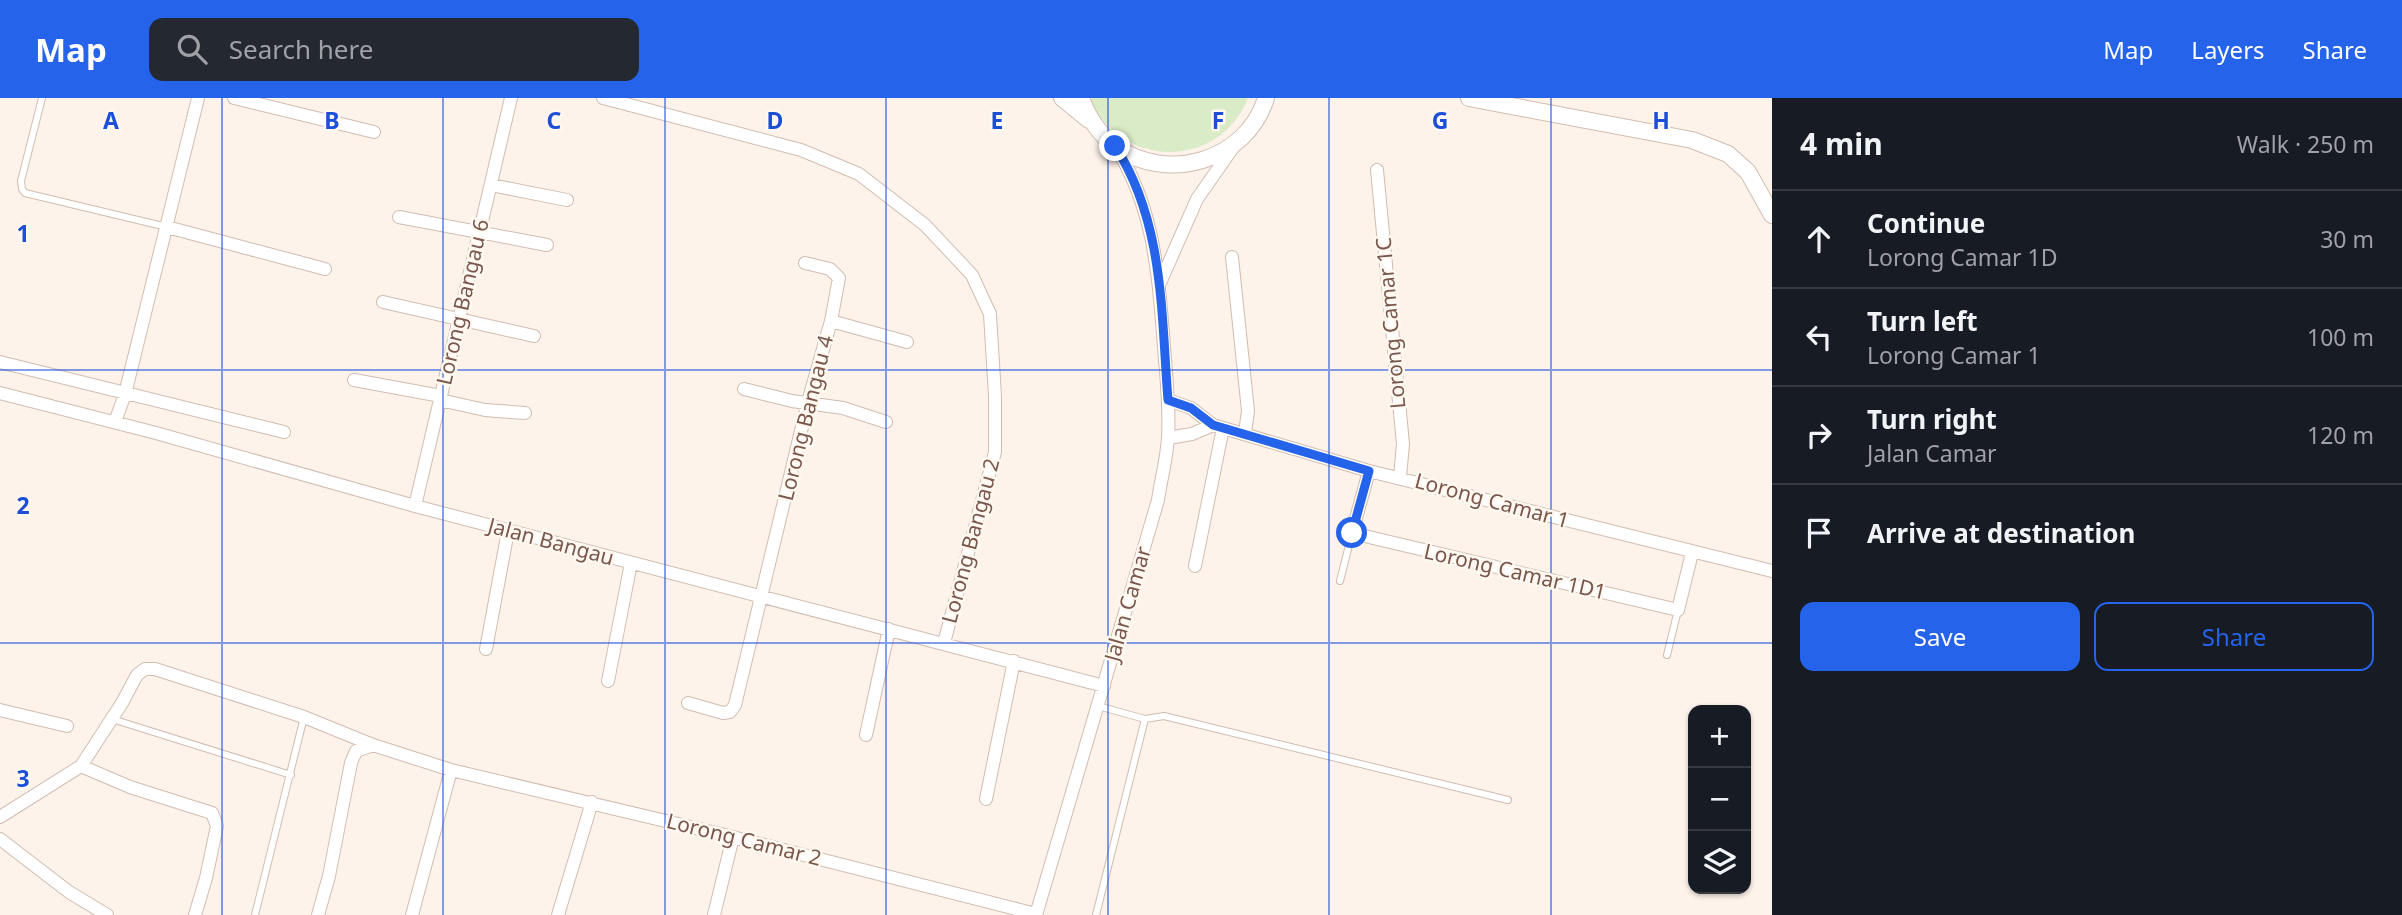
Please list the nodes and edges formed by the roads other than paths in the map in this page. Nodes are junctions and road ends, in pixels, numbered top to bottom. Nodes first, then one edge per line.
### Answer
1 (42, 98) edge
2 (198, 98) edge
3 (234, 98) edge
4 (511, 98) edge
5 (603, 98) edge
6 (1062, 98) edge
7 (1081, 98) edge
8 (1266, 98) edge
9 (1469, 98) edge
10 (1094, 124) junction
11 (374, 132) dead end
12 (1239, 141) junction
13 (1115, 146) junction
14 (1377, 170) dead end
15 (491, 185) junction
16 (567, 200) dead end
17 (1772, 215) edge
18 (399, 217) dead end
19 (166, 227) junction
20 (480, 233) junction
21 (547, 245) dead end
22 (1232, 257) dead end
23 (805, 263) dead end
24 (325, 269) dead end
25 (1159, 285) junction
26 (383, 302) dead end
27 (460, 319) junction
28 (831, 321) junction
29 (534, 337) dead end
30 (906, 342) dead end
31 (0, 362) edge
32 (354, 380) dead end
33 (744, 390) dead end
34 (0, 393) edge
35 (125, 394) junction
36 (441, 398) junction
37 (1168, 400) junction
38 (808, 402) junction
39 (525, 414) dead end
40 (115, 422) junction
41 (886, 422) dead end
42 (1218, 427) junction
43 (284, 432) dead end
44 (1245, 433) junction
45 (1168, 438) junction
46 (1369, 471) junction
47 (1399, 477) junction
48 (415, 506) junction
49 (508, 531) junction
50 (1352, 533) junction
51 (1692, 553) junction
52 (631, 563) junction
53 (1195, 566) dead end
54 (1772, 571) edge
55 (1340, 580) dead end
56 (761, 596) junction
57 (1678, 610) junction
58 (888, 629) junction
59 (944, 643) junction
60 (486, 649) dead end
61 (1667, 655) dead end
62 (1014, 661) junction
63 (608, 681) dead end
64 (1104, 686) junction
65 (688, 703) dead end
66 (1098, 706) junction
67 (0, 710) edge
68 (304, 717) junction
69 (112, 719) junction
70 (1145, 719) junction
71 (67, 726) dead end
72 (866, 735) dead end
73 (373, 745) junction
74 (81, 766) junction
75 (451, 770) junction
76 (291, 775) junction
77 (986, 799) dead end
78 (1508, 800) dead end
79 (592, 803) junction
80 (0, 817) edge
81 (733, 837) junction
82 (0, 839) edge
83 (107, 915) edge
84 (195, 915) edge
85 (255, 915) edge
86 (318, 915) edge
87 (412, 915) edge
88 (558, 915) edge
89 (715, 915) edge
90 (1036, 915) edge
91 (1096, 915) edge

1 - 19 lane
2 - 19 street
3 - 11 street
4 - 15 street, Lorong Bangau 6
5 - 59 street, Lorong Bangau 2
6 - 10 street
7 - 10 street
8 - 12 street
9 - 17 street
10 - 13 street
12 - 13 street
12 - 25 street, Jalan Camar
13 - 25 street, Jalan Camar
14 - 47 street, Lorong Camar 1C
15 - 16 street
15 - 20 street, Lorong Bangau 6
18 - 20 street
19 - 24 street
19 - 35 street
20 - 21 street
20 - 27 street, Lorong Bangau 6
22 - 44 street
23 - 28 street, Lorong Bangau 4
25 - 37 street, Jalan Camar
26 - 27 street
27 - 29 street
27 - 36 street, Lorong Bangau 6
28 - 30 street
28 - 38 street, Lorong Bangau 4
31 - 35 street
32 - 36 street
33 - 38 street
34 - 40 street, Jalan Bangau
35 - 40 street
35 - 43 street
36 - 39 street
36 - 48 street, Lorong Bangau 6
37 - 42 street, Lorong Camar 1
37 - 45 street, Jalan Camar
38 - 41 street
38 - 56 street, Lorong Bangau 4
40 - 48 street, Jalan Bangau
42 - 44 street, Lorong Camar 1
42 - 45 street
42 - 53 street
44 - 46 street, Lorong Camar 1
45 - 64 street, Jalan Camar
46 - 47 street, Lorong Camar 1
46 - 50 street
47 - 51 street, Lorong Camar 1
48 - 49 street, Jalan Bangau
49 - 52 street, Jalan Bangau
49 - 60 street
50 - 55 lane
50 - 57 street, Lorong Camar 1D1
51 - 54 street, Lorong Camar 1
51 - 57 street
52 - 56 street, Jalan Bangau
52 - 63 street
56 - 58 street, Jalan Bangau
56 - 65 street, Lorong Bangau 4
57 - 61 lane
58 - 59 street, Jalan Bangau
58 - 72 street
59 - 62 street, Jalan Bangau
62 - 64 street, Jalan Bangau
62 - 77 street
64 - 66 street, Jalan Camar
66 - 70 lane
66 - 90 street, Jalan Camar
67 - 71 street
68 - 69 street, Lorong Camar 2
68 - 73 street, Lorong Camar 2
68 - 76 lane
69 - 74 street
69 - 76 lane
70 - 78 lane
70 - 91 lane
73 - 75 street, Lorong Camar 2
73 - 86 street
74 - 80 street
74 - 84 street
75 - 79 street, Lorong Camar 2
75 - 87 street
76 - 85 lane
79 - 81 street, Lorong Camar 2
79 - 88 street
81 - 89 street
81 - 90 street, Lorong Camar 2
82 - 83 street

